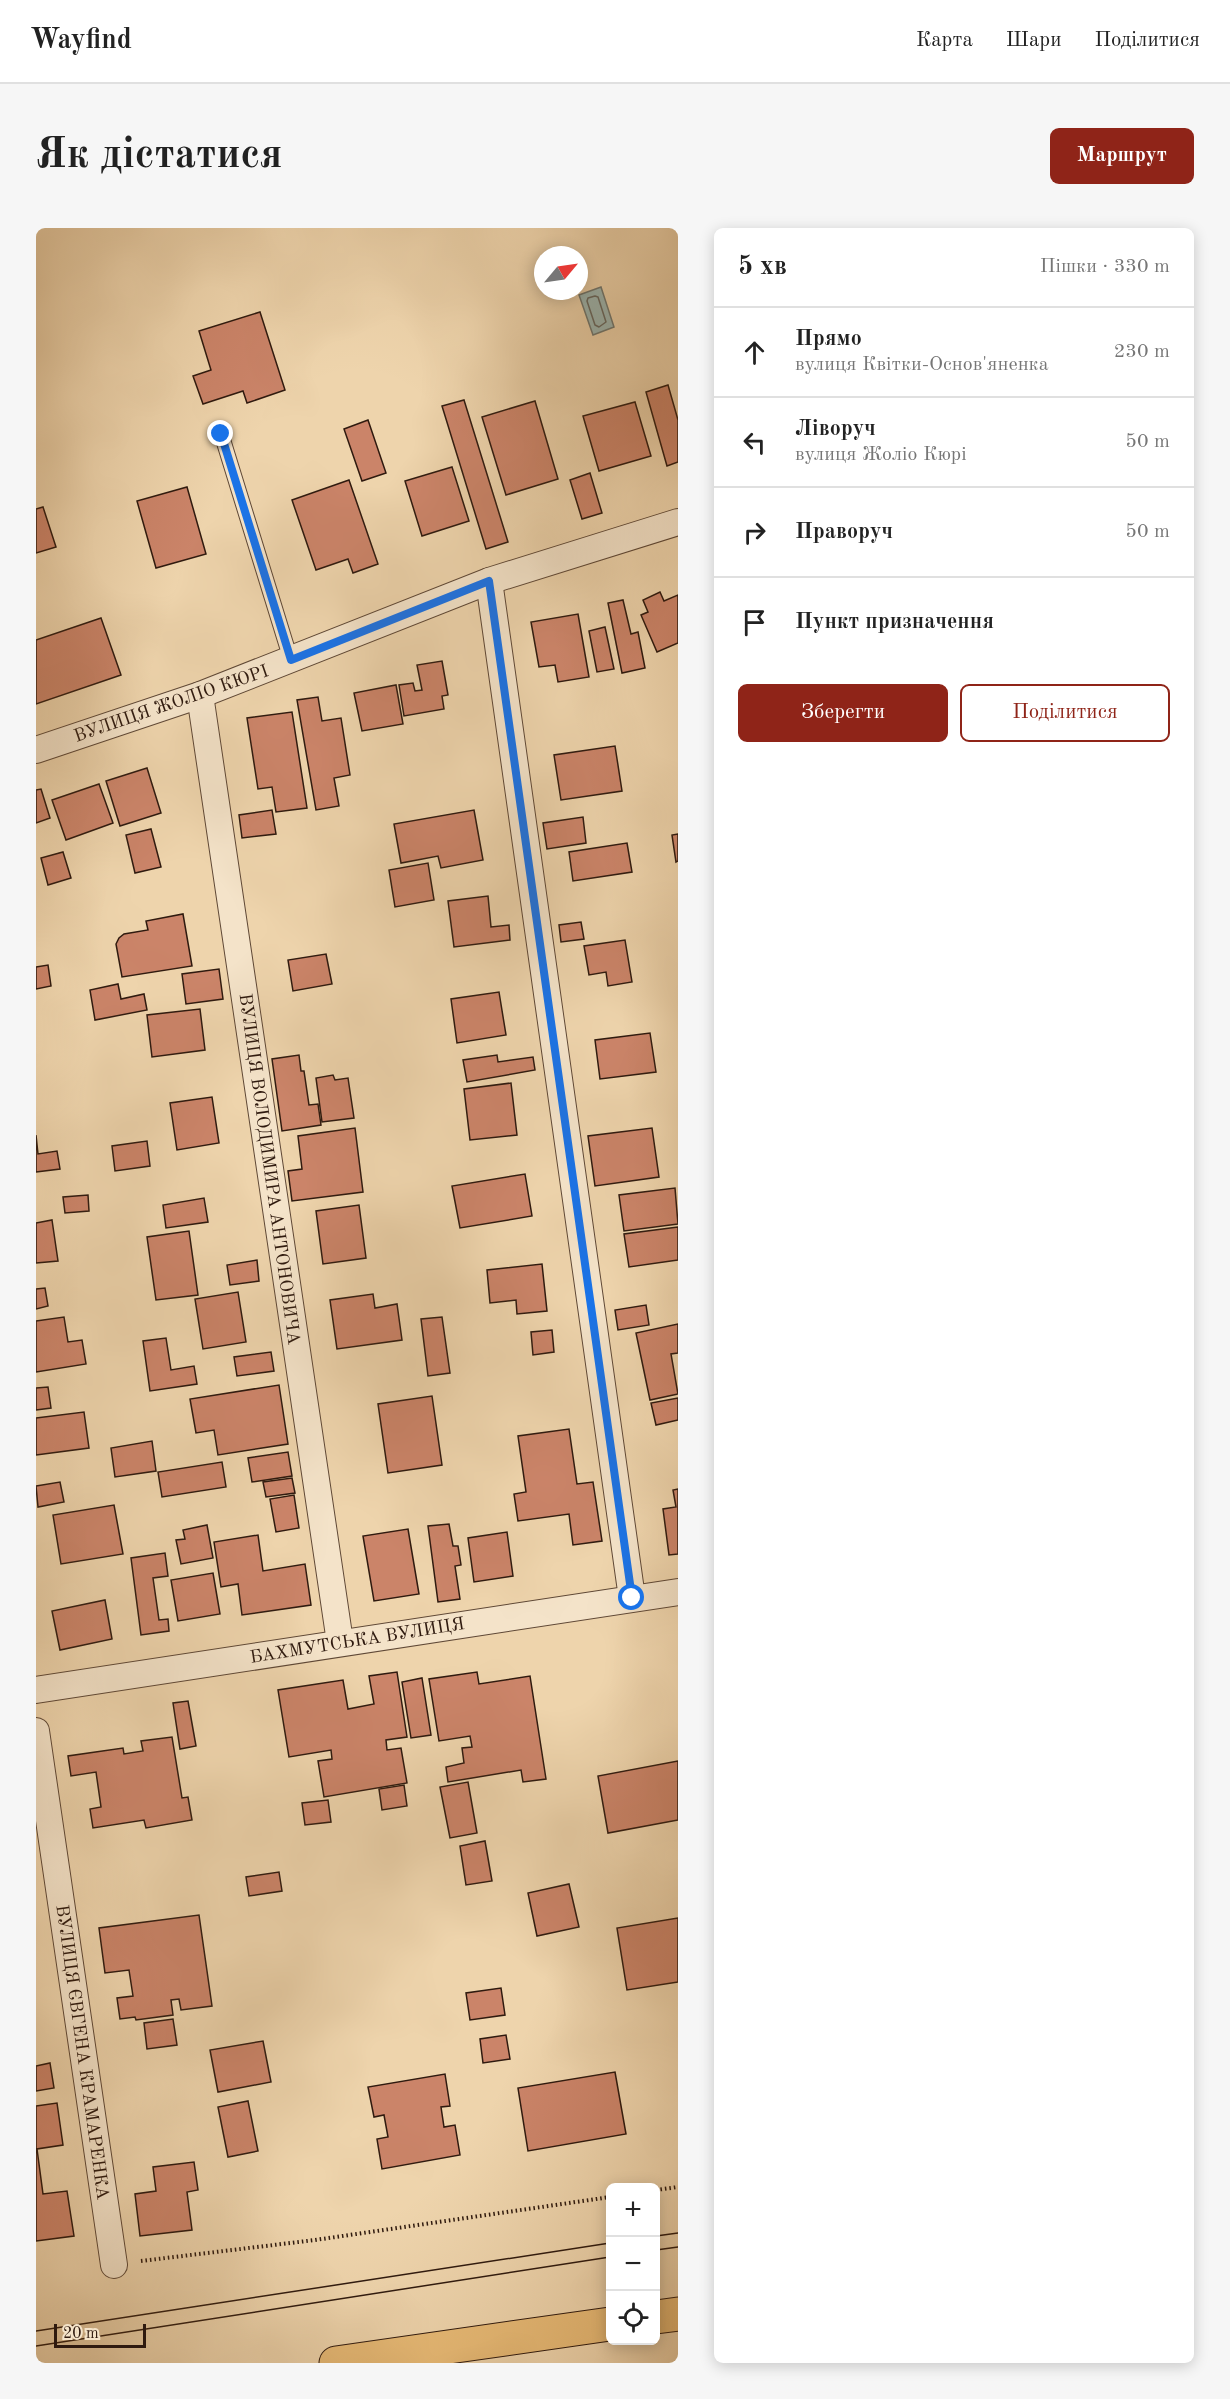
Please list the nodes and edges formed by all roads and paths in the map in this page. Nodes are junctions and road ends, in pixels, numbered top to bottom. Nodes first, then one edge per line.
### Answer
1 (221, 434) dead end
2 (678, 522) edge
3 (489, 581) junction
4 (291, 660) junction
5 (200, 695) junction
6 (36, 750) edge
7 (678, 1592) edge
8 (632, 1598) junction
9 (340, 1642) junction
10 (36, 1690) edge
11 (36, 1731) edge
12 (678, 2187) edge
13 (660, 2189) edge
14 (606, 2198) edge
15 (114, 2265) joint
16 (678, 2314) edge
17 (660, 2316) edge
18 (606, 2325) edge
19 (336, 2363) edge

1 - 4 lane
2 - 3 street, ВУЛИЦЯ ЖОЛІО КЮРІ
3 - 4 street, ВУЛИЦЯ ЖОЛІО КЮРІ
3 - 8 street
4 - 5 street, ВУЛИЦЯ ЖОЛІО КЮРІ
5 - 6 street, ВУЛИЦЯ ЖОЛІО КЮРІ
5 - 9 street, ВУЛИЦЯ ВОЛОДИМИРА АНТОНОВИЧА
7 - 8 street, БАХМУТСЬКА ВУЛИЦЯ
8 - 9 street, БАХМУТСЬКА ВУЛИЦЯ
9 - 10 street, БАХМУТСЬКА ВУЛИЦЯ
11 - 15 street, ВУЛИЦЯ ЄВГЕНА КРАМАРЕНКА
12 - 13 path
14 - 15 path
16 - 17 main road
18 - 19 main road

